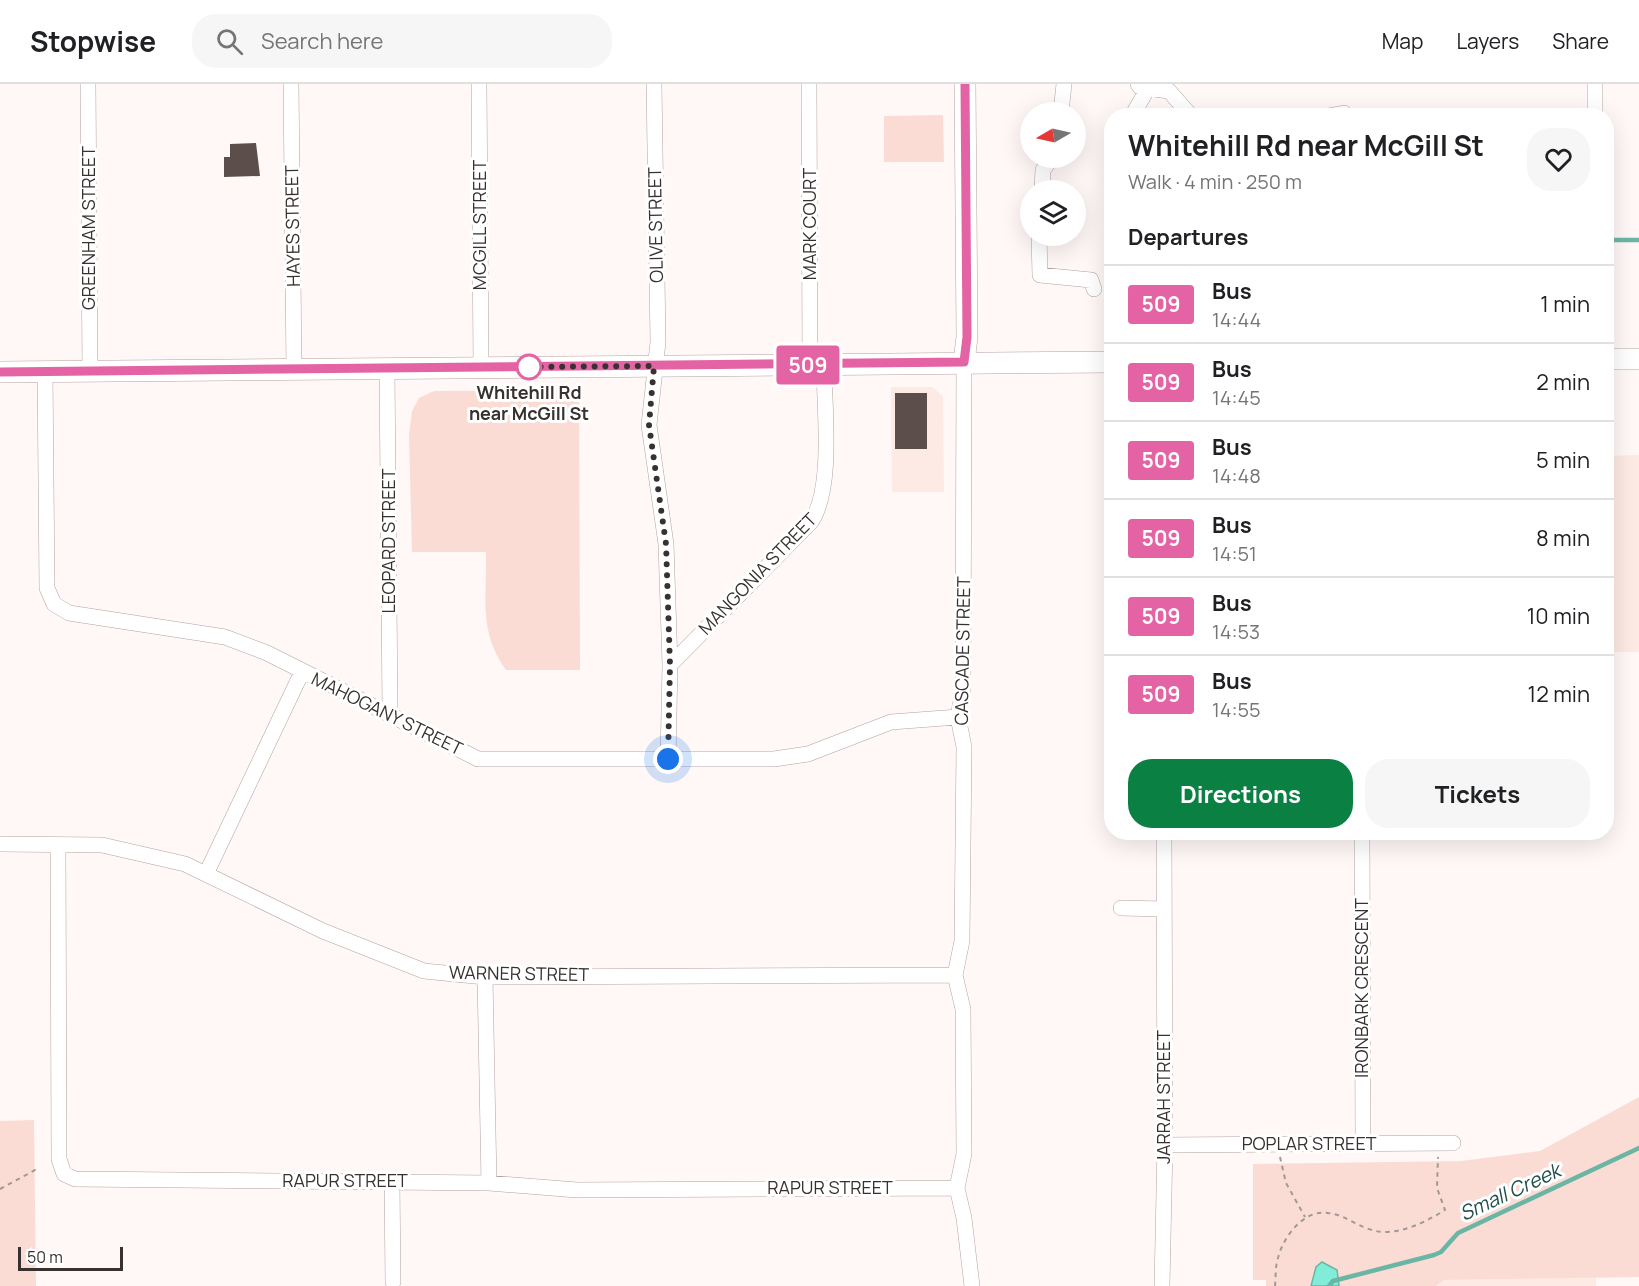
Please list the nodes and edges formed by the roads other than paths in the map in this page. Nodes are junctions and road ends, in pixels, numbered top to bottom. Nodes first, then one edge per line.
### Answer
1 (88, 84) edge
2 (291, 84) edge
3 (479, 84) edge
4 (654, 84) edge
5 (809, 84) edge
6 (965, 84) edge
7 (1064, 84) edge
8 (1594, 84) edge
9 (1143, 86) edge
10 (1062, 102) edge
11 (1135, 108) edge
12 (1184, 108) edge
13 (1595, 108) edge
14 (1039, 246) edge
15 (1094, 290) dead end
16 (1614, 359) edge
17 (1639, 359) edge
18 (964, 362) junction
19 (1104, 362) edge
20 (817, 364) junction
21 (654, 366) junction
22 (481, 367) junction
23 (294, 369) junction
24 (387, 369) junction
25 (0, 372) edge
26 (45, 372) junction
27 (90, 372) junction
28 (670, 665) junction
29 (302, 672) junction
30 (390, 712) junction
31 (958, 717) junction
32 (668, 759) junction
33 (1164, 840) edge
34 (1362, 840) edge
35 (0, 844) edge
36 (58, 844) junction
37 (206, 874) junction
38 (1121, 908) dead end
39 (1164, 909) junction
40 (955, 975) junction
41 (485, 977) junction
42 (1446, 1143) road end
43 (1363, 1144) junction
44 (1165, 1145) junction
45 (392, 1181) junction
46 (489, 1183) junction
47 (957, 1188) junction
48 (393, 1282) dead end
49 (972, 1286) edge
50 (1162, 1286) edge

1 - 27 street, GREENHAM STREET
2 - 23 street, HAYES STREET
3 - 22 street, MCGILL STREET
4 - 21 street, OLIVE STREET
5 - 20 street, MARK COURT
6 - 18 street, CASCADE STREET
7 - 10 street
8 - 13 street
9 - 11 street
9 - 12 street
14 - 15 street
16 - 17 street
18 - 19 street
18 - 20 street
18 - 31 street, CASCADE STREET
20 - 21 street
20 - 28 street, MANGONIA STREET
21 - 22 street
21 - 28 street, OLIVE STREET
22 - 24 street
23 - 24 street
23 - 27 street
24 - 30 street, LEOPARD STREET
25 - 26 street
26 - 27 street
26 - 29 street, MAHOGANY STREET
28 - 32 street, OLIVE STREET
29 - 30 street, MAHOGANY STREET
29 - 37 street
30 - 32 street, MAHOGANY STREET
31 - 32 street, MAHOGANY STREET
31 - 40 street, CASCADE STREET
33 - 39 street, JARRAH STREET
34 - 43 street, IRONBARK CRESCENT
35 - 36 street, WARNER STREET
36 - 37 street, WARNER STREET
36 - 45 street, RAPUR STREET
37 - 41 street, WARNER STREET
38 - 39 street
39 - 44 street, JARRAH STREET
40 - 41 street, WARNER STREET
40 - 47 street, CASCADE STREET
41 - 46 street
42 - 43 street, POPLAR STREET
43 - 44 street, POPLAR STREET
44 - 50 street, JARRAH STREET
45 - 46 street, RAPUR STREET
45 - 48 street
46 - 47 street, RAPUR STREET
47 - 49 street, CASCADE STREET

